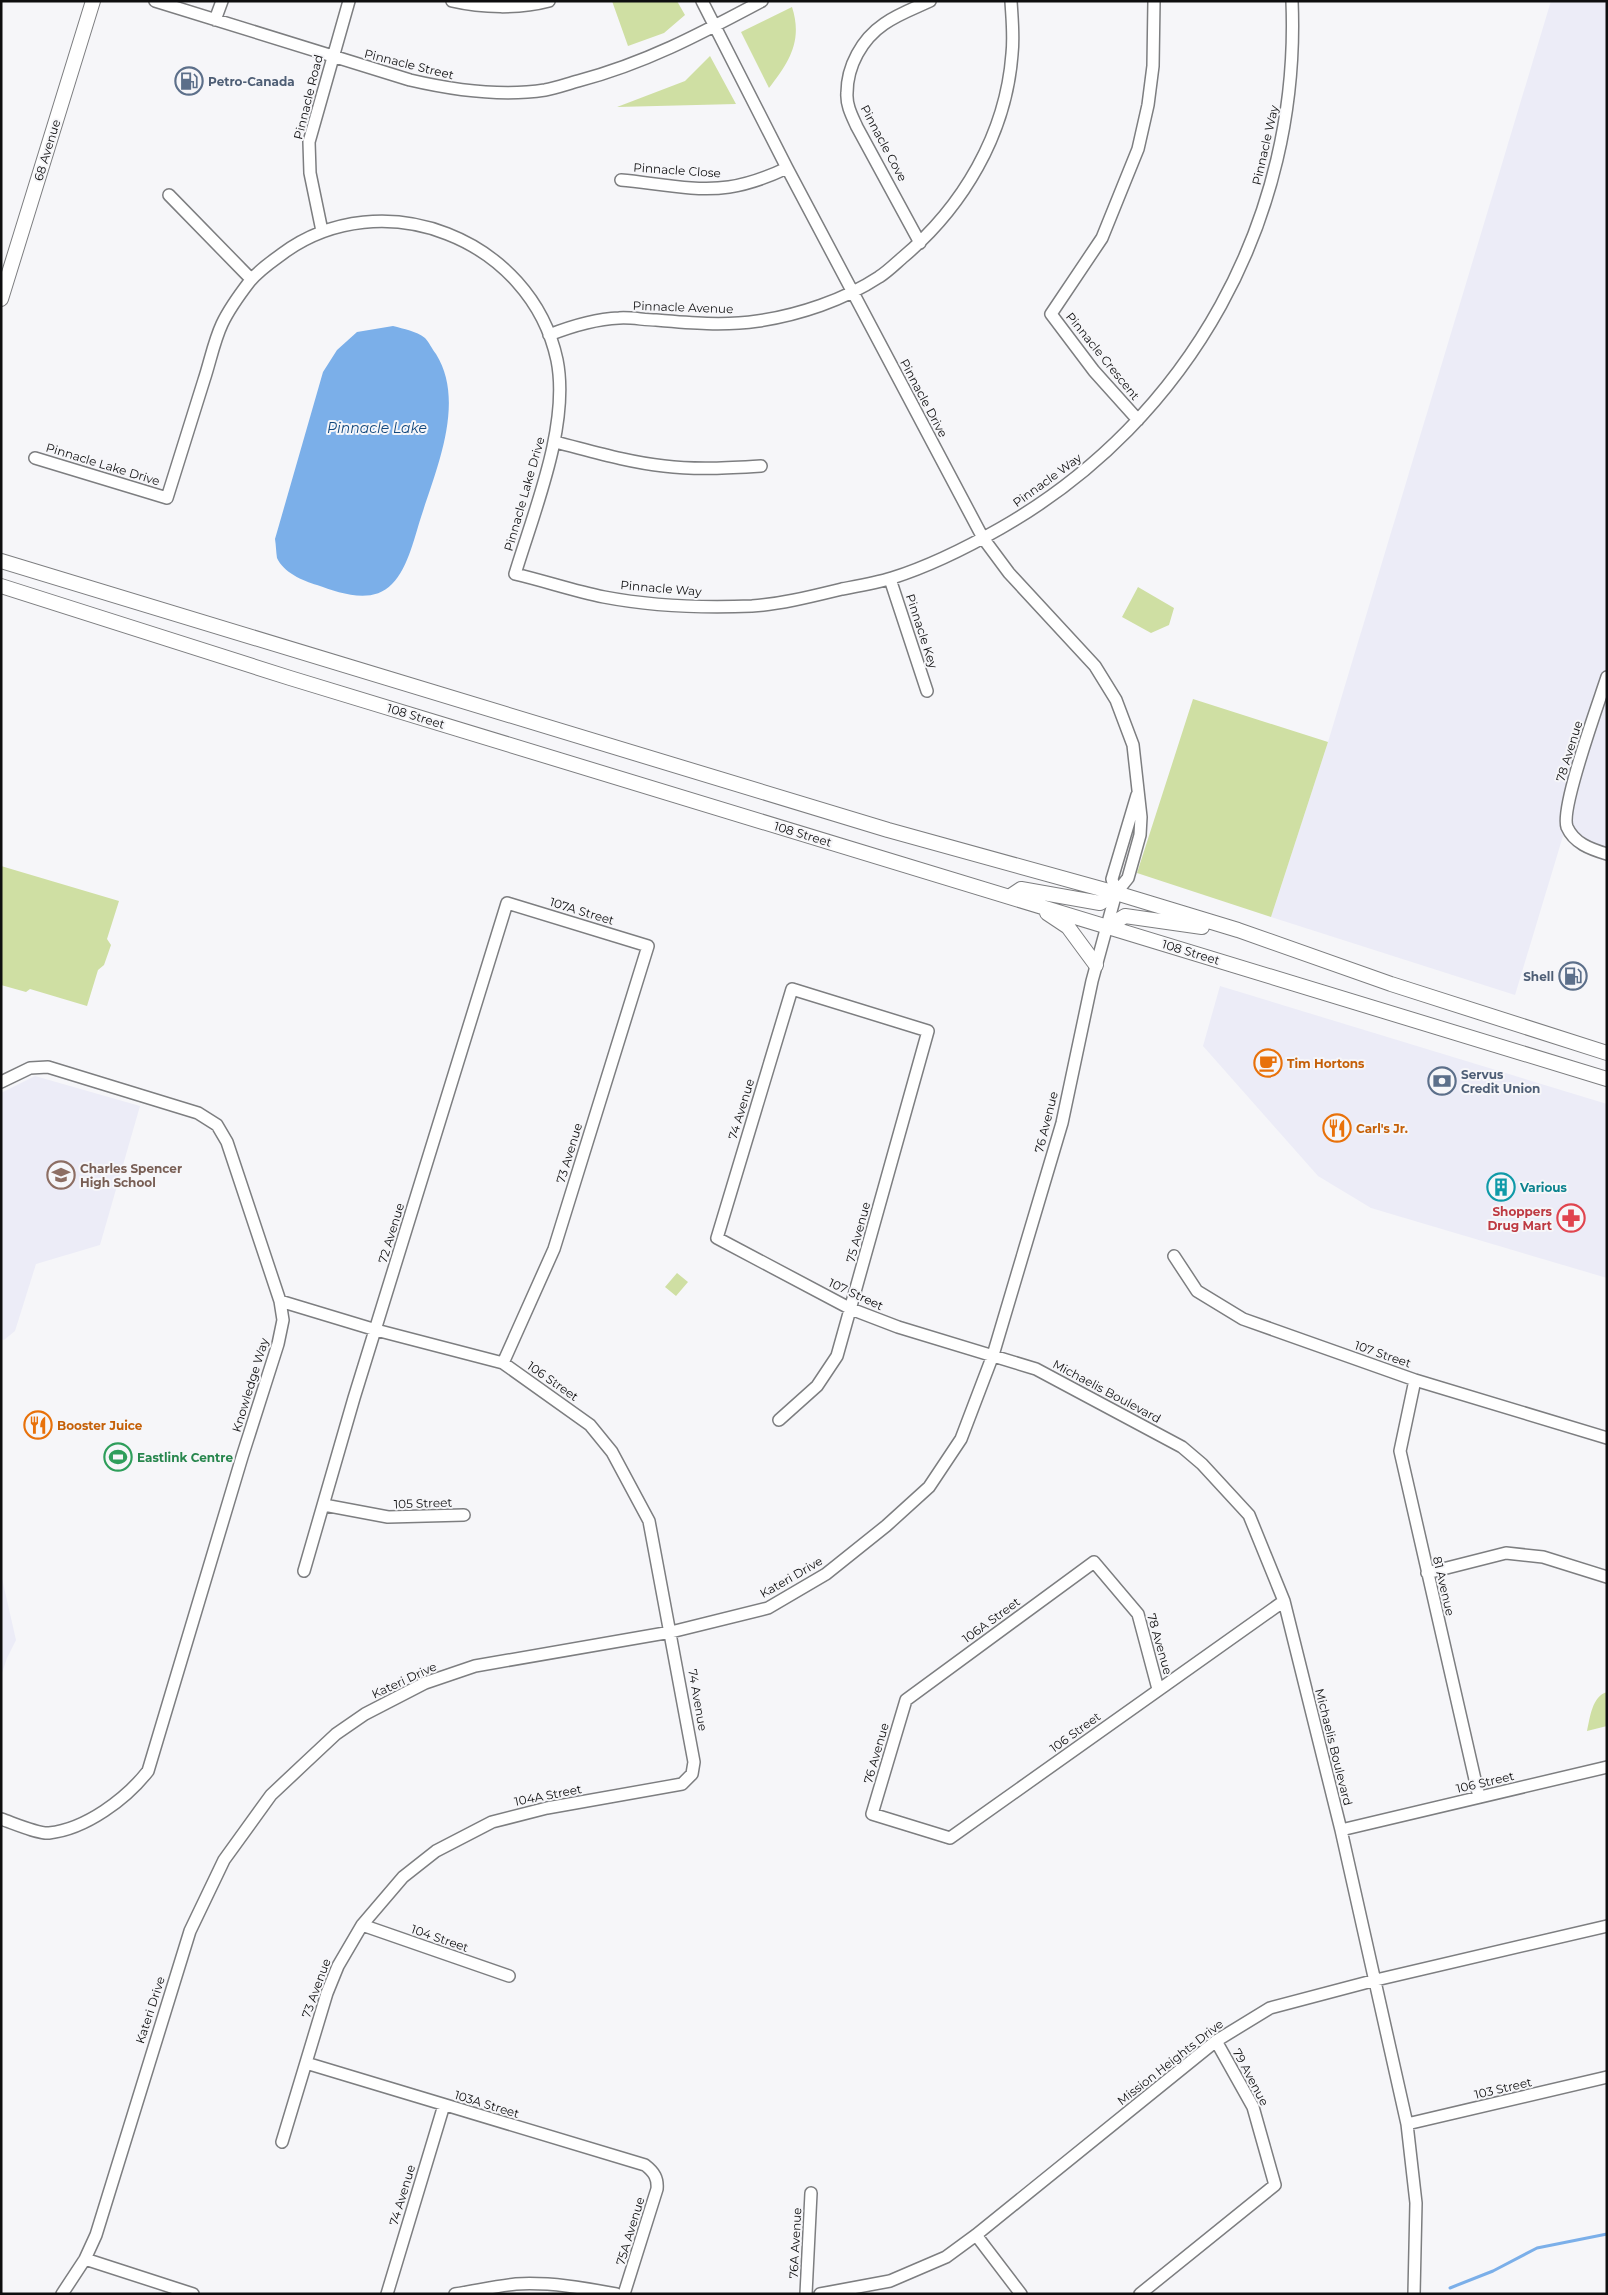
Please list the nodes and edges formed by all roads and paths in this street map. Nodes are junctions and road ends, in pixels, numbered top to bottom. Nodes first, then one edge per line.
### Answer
1 (94, 1) edge
2 (155, 1) edge
3 (222, 1) edge
4 (349, 1) edge
5 (452, 1) edge
6 (549, 1) edge
7 (702, 1) edge
8 (762, 1) edge
9 (930, 1) edge
10 (1011, 1) edge
11 (1154, 1) edge
12 (1292, 1) edge
13 (216, 20) junction
14 (714, 26) junction
15 (332, 57) junction
16 (787, 168) junction
17 (621, 180) dead end
18 (169, 195) dead end
19 (322, 231) junction
20 (920, 243) junction
21 (252, 279) junction
22 (853, 292) junction
23 (1, 299) edge
24 (549, 335) junction
25 (1138, 420) junction
26 (555, 442) junction
27 (35, 458) dead end
28 (761, 466) dead end
29 (983, 538) junction
30 (2, 561) edge
31 (515, 574) joint
32 (890, 579) junction
33 (1, 586) edge
34 (1607, 678) edge
35 (927, 692) dead end
36 (1607, 854) edge
37 (1116, 893) junction
38 (1009, 897) junction
39 (507, 903) joint
40 (1107, 926) junction
41 (1269, 941) junction
42 (648, 946) joint
43 (1096, 965) junction
44 (792, 989) joint
45 (1607, 1053) edge
46 (1607, 1079) edge
47 (1, 1082) edge
48 (716, 1238) joint
49 (1174, 1256) dead end
50 (280, 1301) junction
51 (851, 1309) junction
52 (376, 1330) junction
53 (993, 1355) junction
54 (503, 1363) junction
55 (1415, 1380) junction
56 (779, 1420) dead end
57 (1607, 1438) edge
58 (324, 1505) junction
59 (464, 1515) dead end
60 (1094, 1562) joint
61 (304, 1571) dead end
62 (1427, 1572) junction
63 (1607, 1577) edge
64 (1284, 1601) junction
65 (671, 1632) junction
66 (1158, 1689) junction
67 (906, 1700) joint
68 (1607, 1767) edge
69 (692, 1774) joint
70 (1480, 1797) junction
71 (872, 1814) joint
72 (1, 1819) edge
73 (1341, 1830) junction
74 (416, 1865) joint
75 (362, 1925) junction
76 (1607, 1926) edge
77 (509, 1976) dead end
78 (1376, 1980) junction
79 (1216, 2041) junction
80 (306, 2063) junction
81 (1607, 2077) edge
82 (444, 2105) junction
83 (1406, 2124) junction
84 (282, 2142) dead end
85 (656, 2176) joint
86 (811, 2193) dead end
87 (976, 2235) junction
88 (85, 2259) junction
89 (62, 2294) edge
90 (193, 2294) edge
91 (387, 2294) edge
92 (455, 2294) edge
93 (616, 2294) edge
94 (624, 2294) edge
95 (806, 2294) edge
96 (820, 2294) edge
97 (1021, 2294) edge
98 (1140, 2294) edge
99 (1414, 2294) edge

1 - 23 main road, 68 Avenue
2 - 13 street, Pinnacle Street
3 - 13 street
4 - 15 street, Pinnacle Road
5 - 6 street
7 - 14 street, Pinnacle Drive
8 - 14 street, Pinnacle Street
9 - 20 street, Pinnacle Cove
10 - 20 street, Pinnacle Avenue
11 - 25 street, Pinnacle Crescent
12 - 25 street, Pinnacle Way
13 - 15 street, Pinnacle Street
14 - 15 street, Pinnacle Street
14 - 16 street, Pinnacle Drive
15 - 19 street, Pinnacle Road
16 - 17 street, Pinnacle Close
16 - 22 street, Pinnacle Drive
18 - 21 street
19 - 21 street, Pinnacle Lake Drive
19 - 24 street, Pinnacle Lake Drive
20 - 22 street, Pinnacle Avenue
21 - 27 street, Pinnacle Lake Drive
22 - 24 street, Pinnacle Avenue
22 - 29 street, Pinnacle Drive
24 - 26 street, Pinnacle Lake Drive
25 - 29 street, Pinnacle Way
26 - 28 street
26 - 31 street, Pinnacle Lake Drive
29 - 32 street, Pinnacle Way
29 - 37 street, Pinnacle Drive
30 - 37 main road
31 - 32 street, Pinnacle Way
32 - 35 street, Pinnacle Key
33 - 38 main road, 108 Street
34 - 36 street, 78 Avenue
37 - 38 main road
37 - 40 street, 76 Avenue
37 - 41 main road
38 - 40 main road, 108 Street
38 - 43 main road
39 - 42 street, 107A Street
39 - 52 street, 72 Avenue
40 - 41 main road
40 - 43 street, 76 Avenue
40 - 46 main road, 108 Street
41 - 45 main road
42 - 54 street, 73 Avenue
43 - 53 street, 76 Avenue
44 - 48 street, 74 Avenue
44 - 51 street, 75 Avenue
47 - 50 street, Knowledge Way
48 - 51 street, 107 Street
49 - 55 street, 107 Street
50 - 52 street, 106 Street
50 - 72 street, Knowledge Way
51 - 53 street, 107 Street
51 - 56 street, 75 Avenue
52 - 54 street, 106 Street
52 - 58 street, 72 Avenue
53 - 64 street, Michaelis Boulevard
53 - 65 street, Kateri Drive
54 - 65 street, 106 Street
55 - 57 street, 107 Street
55 - 62 street, 81 Avenue
58 - 59 street, 105 Street
58 - 61 street, 72 Avenue
60 - 66 street, 78 Avenue
60 - 67 street, 106A Street
62 - 63 street
62 - 70 street, 81 Avenue
64 - 66 street, 106 Street
64 - 73 street, Michaelis Boulevard
65 - 69 street, 74 Avenue
65 - 88 street, Kateri Drive
66 - 71 street, 106 Street
67 - 71 street, 76 Avenue
68 - 70 street, 106 Street
69 - 74 street, 104A Street
70 - 73 street, 106 Street
73 - 78 street, Michaelis Boulevard
74 - 75 street, 73 Avenue
75 - 77 street, 104 Street
75 - 80 street, 73 Avenue
76 - 78 street, Mission Heights Drive
78 - 79 street, Mission Heights Drive
78 - 83 street, Michaelis Boulevard
79 - 87 street, Mission Heights Drive
79 - 98 street, 79 Avenue
80 - 82 street, 103A Street
80 - 84 street, 73 Avenue
81 - 83 street, 103 Street
82 - 85 street, 103A Street
82 - 91 street, 74 Avenue
83 - 99 street, Michaelis Boulevard
85 - 94 street, 75A Avenue
86 - 95 street, 76A Avenue
87 - 96 street, Mission Heights Drive
87 - 97 street
88 - 89 street, Kateri Drive
88 - 90 street
92 - 93 street

